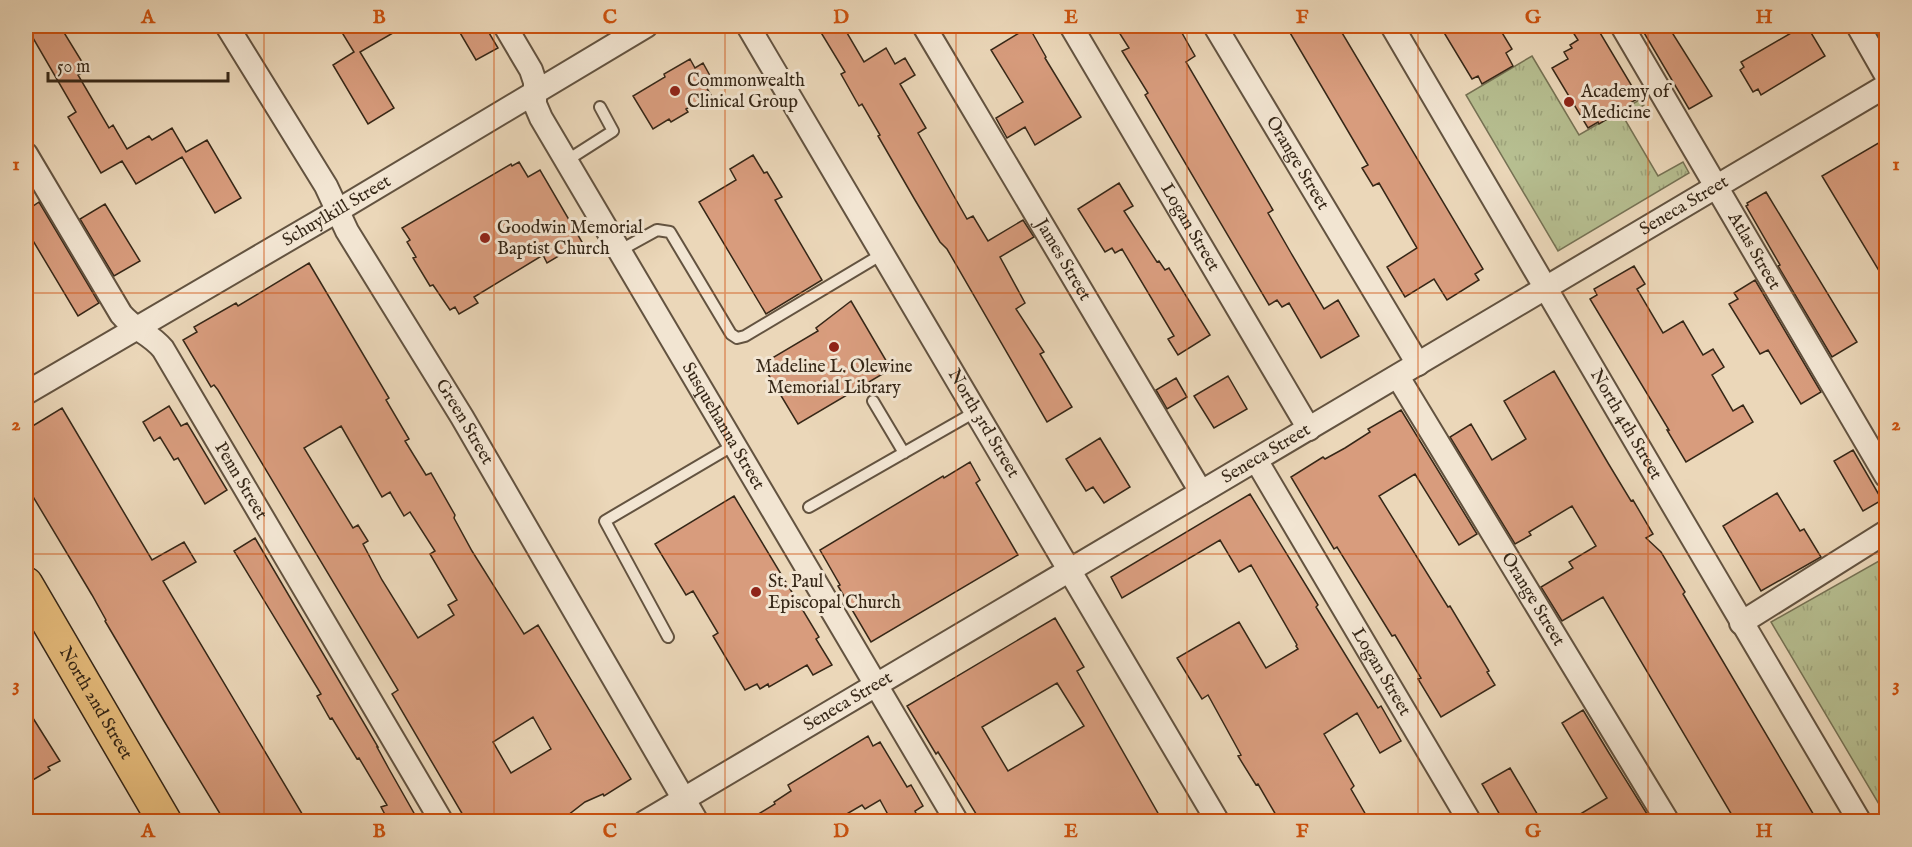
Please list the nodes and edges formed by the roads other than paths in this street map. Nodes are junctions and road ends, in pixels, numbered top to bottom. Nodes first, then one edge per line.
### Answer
1 (227, 26) edge
2 (505, 26) edge
3 (646, 26) edge
4 (747, 26) edge
5 (924, 26) edge
6 (1071, 26) edge
7 (1215, 26) edge
8 (1392, 26) edge
9 (1622, 26) edge
10 (1858, 26) edge
11 (1887, 75) edge
12 (1887, 86) edge
13 (536, 93) junction
14 (600, 107) dead end
15 (26, 154) edge
16 (566, 161) junction
17 (1717, 186) junction
18 (337, 211) junction
19 (620, 251) junction
20 (884, 253) junction
21 (1547, 289) junction
22 (137, 329) junction
23 (1418, 364) junction
24 (1398, 376) junction
25 (26, 393) edge
26 (873, 401) dead end
27 (975, 412) junction
28 (1309, 429) junction
29 (734, 446) junction
30 (904, 453) junction
31 (1256, 460) junction
32 (1887, 476) edge
33 (1201, 492) junction
34 (809, 507) dead end
35 (1887, 532) edge
36 (1069, 570) junction
37 (26, 584) edge
38 (1741, 623) junction
39 (668, 637) dead end
40 (875, 684) junction
41 (684, 799) junction
42 (165, 822) edge
43 (442, 822) edge
44 (645, 822) edge
45 (697, 822) edge
46 (957, 822) edge
47 (1218, 822) edge
48 (1470, 822) edge
49 (1668, 822) edge
50 (1860, 822) edge

1 - 18 street, Green Street
2 - 13 street, Susquehanna Street
3 - 13 street, Schuylkill Street
4 - 20 street, North 3rd Street
5 - 33 street, James Street
6 - 28 street, Logan Street
7 - 23 street, Orange Street
8 - 21 street, North 4th Street
9 - 17 street, Atlas Street
10 - 11 street
12 - 17 street, Seneca Street
13 - 16 street, Susquehanna Street
13 - 18 street, Schuylkill Street
14 - 16 lane
15 - 22 street, Penn Street
16 - 19 street, Susquehanna Street
17 - 21 street, Seneca Street
17 - 32 street, Atlas Street
18 - 22 street, Schuylkill Street
18 - 41 street, Green Street
19 - 20 lane
19 - 29 street, Susquehanna Street
20 - 27 street, North 3rd Street
21 - 23 street, Seneca Street
21 - 38 street, North 4th Street
22 - 25 street, Schuylkill Street
22 - 43 street, Penn Street
23 - 24 street, Seneca Street
24 - 28 street, Seneca Street
24 - 49 street, Orange Street
26 - 30 lane
27 - 30 lane
27 - 36 street, North 3rd Street
28 - 31 street, Seneca Street
29 - 39 lane
29 - 40 street, Susquehanna Street
30 - 34 lane
31 - 33 street, Seneca Street
31 - 48 street, Logan Street
33 - 36 street, Seneca Street
35 - 38 street
36 - 40 street, Seneca Street
36 - 47 street, North 3rd Street
37 - 42 main road, North 2nd Street
38 - 50 street, North 4th Street
40 - 41 street, Seneca Street
40 - 46 street, Susquehanna Street
41 - 44 street, Seneca Street
41 - 45 street, Green Street

